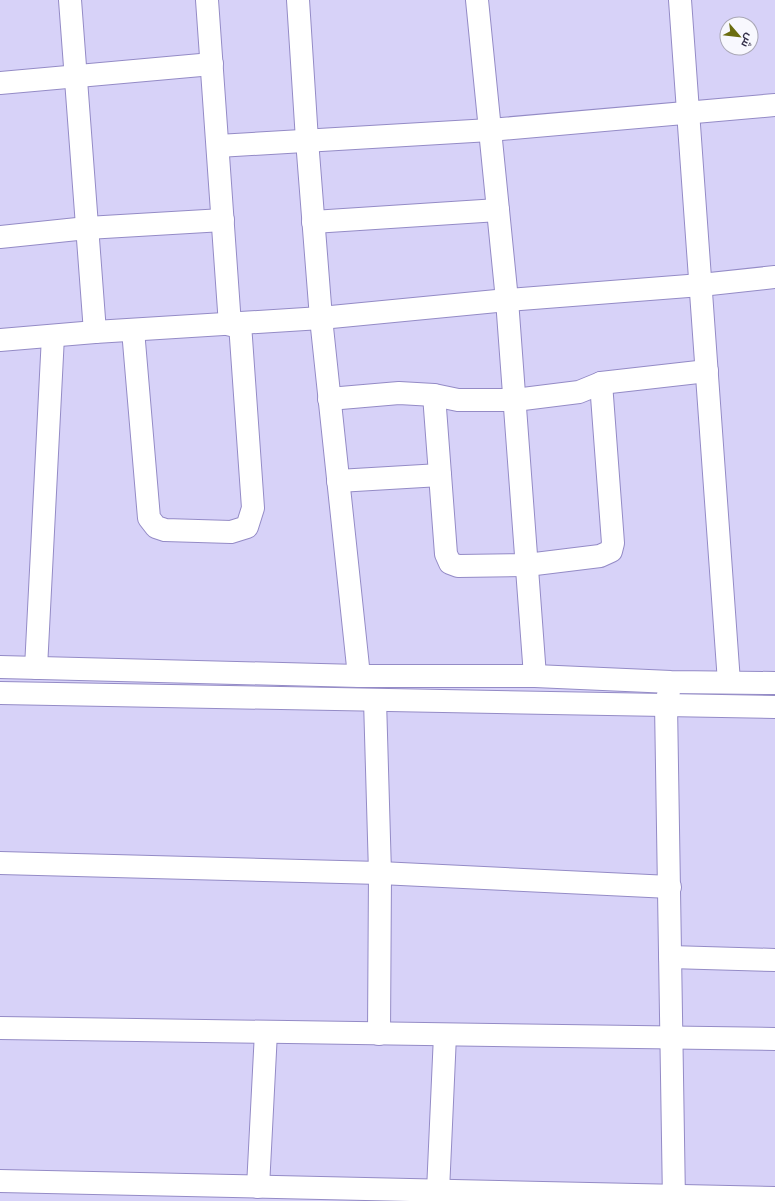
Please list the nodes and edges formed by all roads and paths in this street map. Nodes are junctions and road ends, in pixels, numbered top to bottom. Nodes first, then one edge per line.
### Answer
1 (70, 0) edge
2 (207, 0) edge
3 (298, 0) edge
4 (477, 0) edge
5 (680, 0) edge
6 (212, 64) junction
7 (76, 77) junction
8 (0, 83) edge
9 (775, 105) edge
10 (688, 112) junction
11 (490, 130) junction
12 (307, 140) junction
13 (218, 146) junction
14 (498, 210) junction
15 (223, 220) junction
16 (313, 222) junction
17 (87, 228) junction
18 (0, 237) edge
19 (775, 277) edge
20 (701, 285) junction
21 (507, 300) junction
22 (321, 318) junction
23 (235, 324) junction
24 (133, 330) junction
25 (95, 332) junction
26 (53, 336) junction
27 (0, 340) edge
28 (707, 372) junction
29 (601, 383) junction
30 (434, 395) junction
31 (330, 399) junction
32 (515, 400) junction
33 (440, 475) junction
34 (338, 481) junction
35 (527, 565) junction
36 (0, 667) edge
37 (36, 668) junction
38 (359, 676) junction
39 (535, 676) junction
40 (671, 682) junction
41 (729, 682) junction
42 (775, 683) edge
43 (0, 693) edge
44 (375, 700) junction
45 (666, 704) junction
46 (775, 707) edge
47 (0, 863) edge
48 (380, 873) junction
49 (670, 887) junction
50 (670, 957) junction
51 (775, 960) edge
52 (0, 1028) edge
53 (266, 1032) junction
54 (379, 1034) junction
55 (444, 1034) junction
56 (671, 1038) junction
57 (775, 1039) edge
58 (0, 1181) edge
59 (258, 1187) junction
60 (60, 1191) edge
61 (438, 1191) junction
62 (123, 1192) edge
63 (284, 1194) edge
64 (775, 1198) edge
65 (674, 1199) edge

1 - 7 street
2 - 6 street
3 - 12 street
4 - 11 street
5 - 10 street
6 - 7 street
6 - 13 street
7 - 8 street
7 - 17 street
9 - 10 street
10 - 11 street
10 - 20 street
11 - 12 street
11 - 14 street
12 - 13 street
12 - 16 street
13 - 15 street
14 - 16 street
14 - 21 street
15 - 17 street
15 - 23 street
16 - 22 street
17 - 18 street
17 - 25 street
19 - 20 street
20 - 21 street
20 - 28 street
21 - 22 street
21 - 32 street
22 - 23 street
22 - 31 street
23 - 24 street
23 - 24 street
24 - 25 street
25 - 26 street
26 - 27 street
26 - 37 street
28 - 29 street
28 - 41 street
29 - 32 street
29 - 35 street
30 - 31 street
30 - 32 street
30 - 33 street
31 - 34 street
32 - 35 street
33 - 34 street
33 - 35 street
34 - 38 street
35 - 39 street
36 - 37 street
37 - 38 street
38 - 39 street
39 - 40 street
40 - 41 street
40 - 45 street
41 - 42 street
43 - 44 street
44 - 45 street
44 - 48 street
45 - 46 street
45 - 49 street
47 - 48 street
48 - 49 street
48 - 54 street
49 - 50 street
50 - 51 street
50 - 56 street
52 - 53 street
53 - 54 street
53 - 59 street
54 - 55 street
55 - 56 street
55 - 61 street
56 - 57 street
56 - 65 street
58 - 60 street
59 - 62 street
59 - 63 street
60 - 62 street
61 - 63 street
61 - 65 street
64 - 65 street

